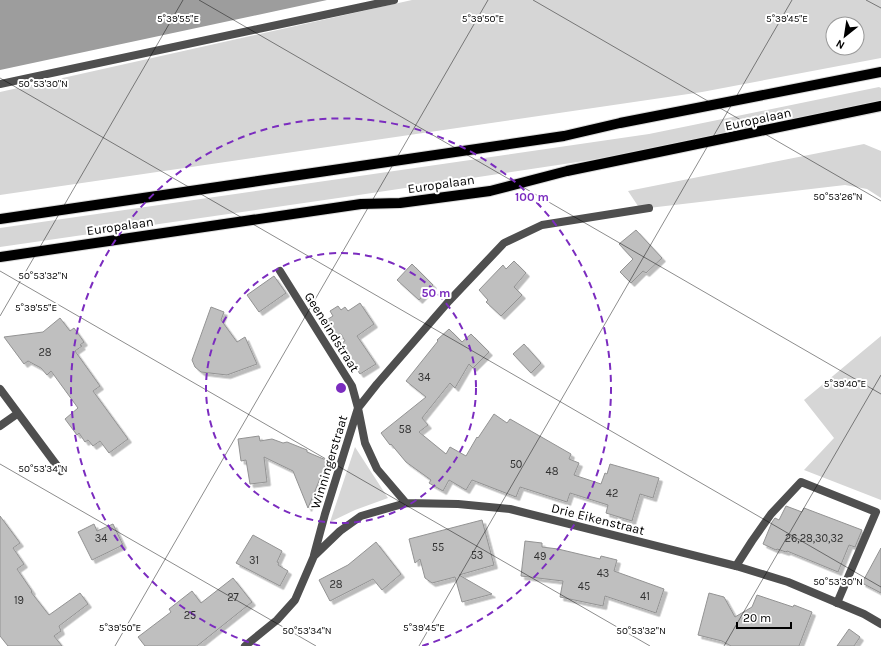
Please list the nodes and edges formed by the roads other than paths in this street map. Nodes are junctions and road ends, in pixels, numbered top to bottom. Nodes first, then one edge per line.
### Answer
1 (394, 0) edge
2 (881, 72) edge
3 (0, 84) edge
4 (881, 106) edge
5 (649, 208) dead end
6 (0, 219) edge
7 (0, 256) edge
8 (280, 271) dead end
9 (0, 390) edge
10 (358, 408) junction
11 (17, 414) junction
12 (0, 426) edge
13 (61, 471) dead end
14 (406, 503) junction
15 (314, 556) junction
16 (736, 566) junction
17 (837, 603) junction
18 (881, 624) edge
19 (245, 646) edge

1 - 3 street
2 - 6 main road, Europalaan
4 - 7 main road, Europalaan
5 - 10 street, Winningerstraat
8 - 10 street, Geeneindstraat
9 - 11 street
10 - 14 street
10 - 15 street, Winningerstraat
11 - 12 street
11 - 13 street
14 - 15 street, Winningerstraat
14 - 16 street, Drie Eikenstraat
15 - 19 street, Winningerstraat
16 - 17 street, Drie Eikenstraat
16 - 17 street
17 - 18 street, Drie Eikenstraat

